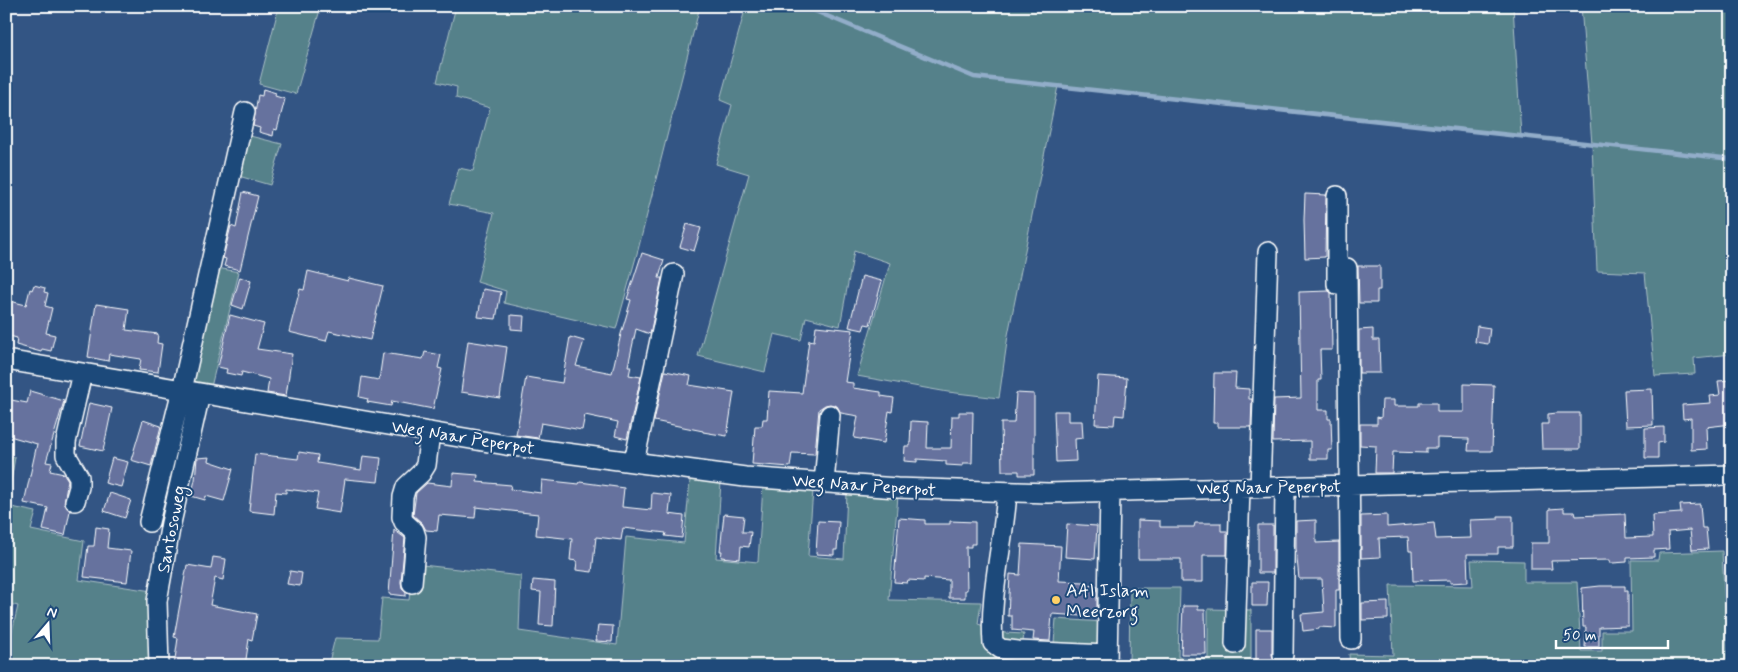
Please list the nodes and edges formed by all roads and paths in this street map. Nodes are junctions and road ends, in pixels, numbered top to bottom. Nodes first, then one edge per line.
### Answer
1 (246, 112) dead end
2 (1337, 196) dead end
3 (1268, 252) dead end
4 (1347, 268) dead end
5 (674, 274) dead end
6 (6, 360) edge
7 (82, 373) junction
8 (191, 392) junction
9 (830, 415) dead end
10 (430, 432) junction
11 (634, 462) junction
12 (1732, 475) edge
13 (824, 483) junction
14 (1343, 486) junction
15 (1285, 487) junction
16 (1240, 488) junction
17 (1260, 488) junction
18 (1110, 491) junction
19 (1007, 492) junction
20 (75, 501) dead end
21 (149, 522) dead end
22 (412, 583) dead end
23 (1351, 638) dead end
24 (1235, 644) dead end
25 (1283, 654) dead end
26 (1107, 660) edge
27 (159, 666) edge

1 - 8 street
2 - 14 street
3 - 17 street
4 - 14 street
5 - 11 street
6 - 7 street, Weg Naar Peperpot
7 - 8 street, Weg Naar Peperpot
7 - 20 street
8 - 10 street, Weg Naar Peperpot
8 - 21 street
8 - 27 street, Santosoweg
9 - 13 street
10 - 11 street, Weg Naar Peperpot
10 - 22 street
11 - 13 street, Weg Naar Peperpot
12 - 14 street, Weg Naar Peperpot
13 - 19 street, Weg Naar Peperpot
14 - 15 street, Weg Naar Peperpot
14 - 23 street
15 - 17 street, Weg Naar Peperpot
15 - 25 street
16 - 17 street, Weg Naar Peperpot
16 - 18 street, Weg Naar Peperpot
16 - 24 street
18 - 19 street, Weg Naar Peperpot
18 - 26 street
19 - 26 street

